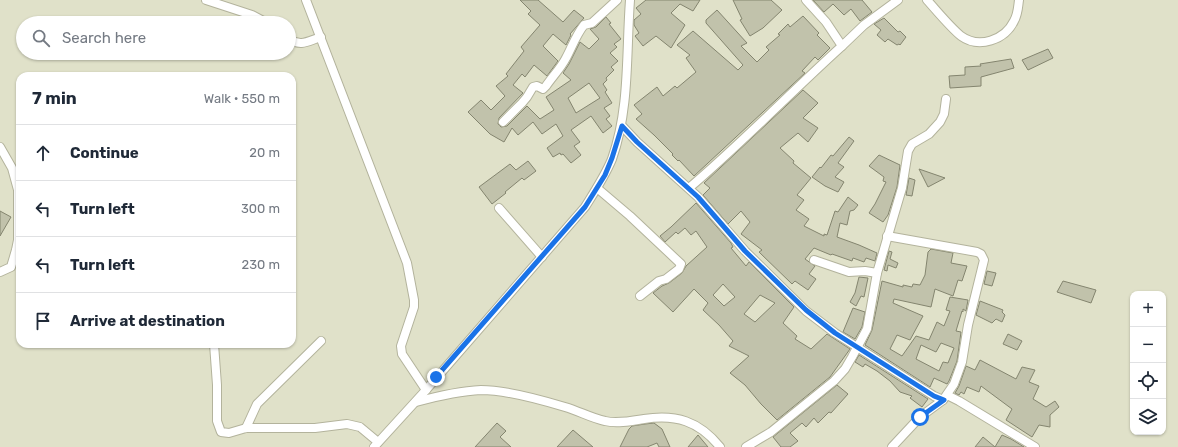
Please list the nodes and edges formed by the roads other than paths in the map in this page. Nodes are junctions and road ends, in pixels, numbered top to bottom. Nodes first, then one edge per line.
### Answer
1 (206, 0) edge
2 (306, 0) edge
3 (617, 0) edge
4 (630, 0) edge
5 (806, 0) edge
6 (898, 0) edge
7 (927, 0) edge
8 (1019, 0) edge
9 (254, 16) edge
10 (321, 37) junction
11 (296, 43) edge
12 (842, 46) junction
13 (946, 99) dead end
14 (503, 122) dead end
15 (622, 126) junction
16 (0, 147) edge
17 (16, 181) edge
18 (597, 188) junction
19 (689, 188) junction
20 (498, 208) dead end
21 (887, 236) junction
22 (16, 250) edge
23 (542, 257) junction
24 (814, 260) dead end
25 (0, 272) edge
26 (877, 273) junction
27 (640, 296) dead end
28 (321, 341) dead end
29 (857, 346) junction
30 (214, 348) edge
31 (426, 390) junction
32 (945, 397) junction
33 (415, 402) junction
34 (246, 428) junction
35 (376, 444) edge
36 (720, 447) edge
37 (746, 447) edge
38 (892, 447) edge
39 (1035, 447) edge

1 - 9 street
2 - 10 street
3 - 14 street
4 - 15 street
5 - 12 street
6 - 12 street
7 - 8 street
10 - 11 street
10 - 31 street
12 - 19 street
13 - 21 street
15 - 18 street
15 - 19 street
16 - 17 street
18 - 23 street
18 - 27 street
19 - 29 street
20 - 23 street
21 - 26 street
21 - 32 street
22 - 25 street
23 - 31 street
24 - 26 street
26 - 29 street
28 - 34 street
29 - 32 street
29 - 37 street
30 - 34 street
31 - 33 street
32 - 38 street
32 - 39 street
33 - 35 street
33 - 36 street
34 - 35 street

